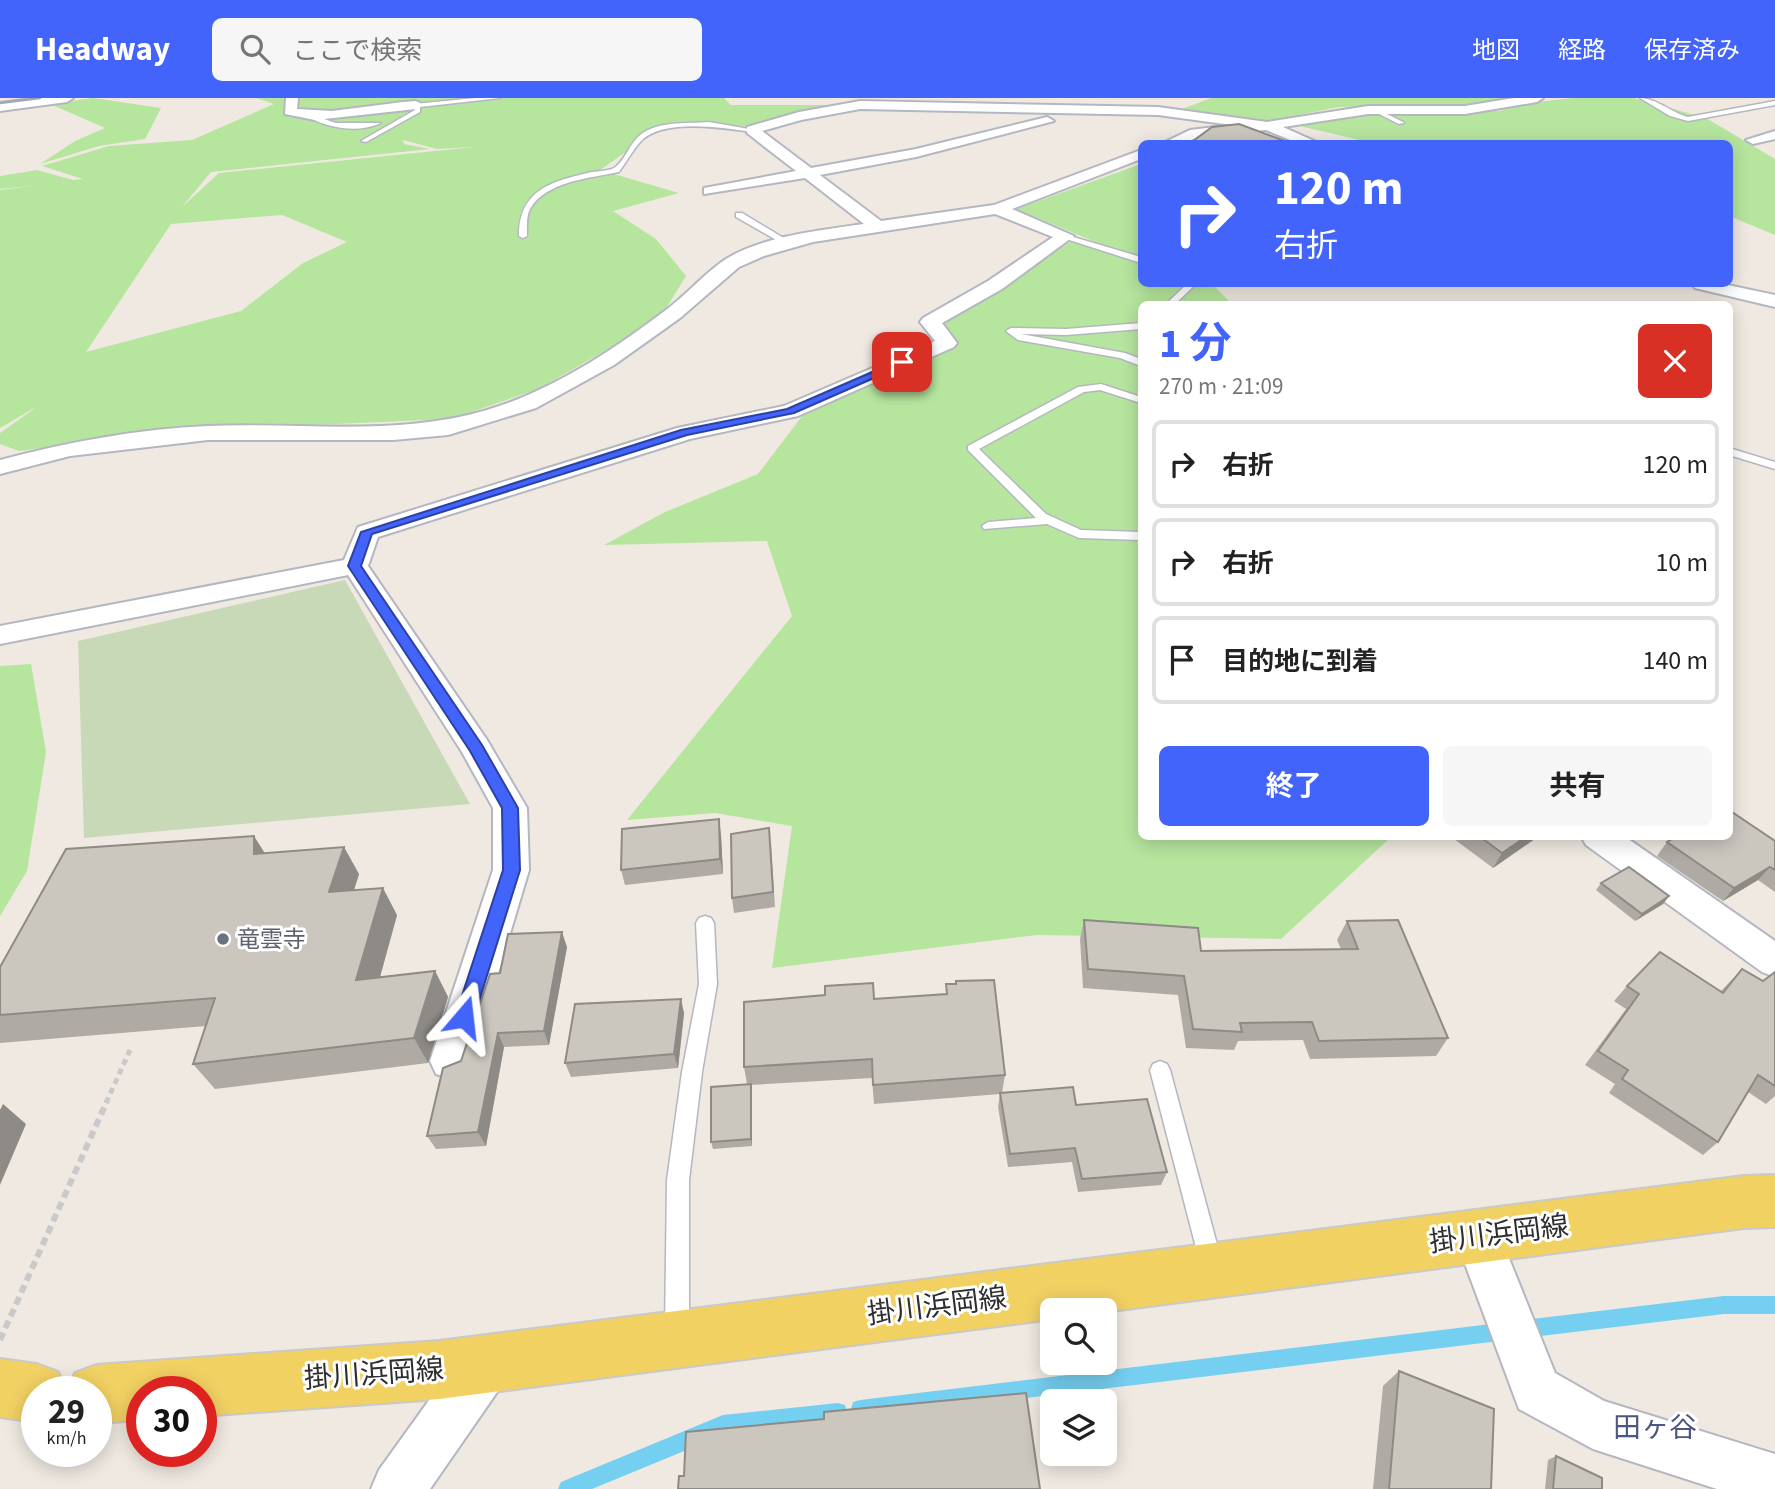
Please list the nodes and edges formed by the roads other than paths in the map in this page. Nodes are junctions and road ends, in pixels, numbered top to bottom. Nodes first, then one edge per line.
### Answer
1 (66, 98) edge
2 (292, 98) edge
3 (497, 98) edge
4 (1537, 98) edge
5 (1643, 98) edge
6 (855, 101) edge
7 (1775, 103) edge
8 (1158, 104) edge
9 (416, 105) junction
10 (0, 107) edge
11 (1086, 109) junction
12 (1373, 109) junction
13 (312, 117) junction
14 (378, 123) dead end
15 (1401, 123) dead end
16 (1267, 126) junction
17 (752, 130) junction
18 (1775, 135) edge
19 (1178, 140) edge
20 (1304, 140) edge
21 (1753, 140) dead end
22 (364, 141) dead end
23 (1138, 155) edge
24 (810, 175) junction
25 (710, 191) dead end
26 (997, 209) junction
27 (739, 215) dead end
28 (877, 226) junction
29 (523, 236) dead end
30 (1066, 236) junction
31 (788, 243) junction
32 (1138, 259) edge
33 (1189, 287) edge
34 (1714, 287) edge
35 (1174, 301) edge
36 (1775, 301) edge
37 (1138, 326) edge
38 (1138, 362) edge
39 (1138, 399) edge
40 (1733, 452) edge
41 (1775, 466) edge
42 (0, 467) edge
43 (1050, 520) junction
44 (988, 526) dead end
45 (1138, 536) edge
46 (355, 566) junction
47 (0, 635) edge
48 (1604, 840) edge
49 (705, 923) dead end
50 (1775, 961) edge
51 (450, 1061) dead end
52 (1160, 1070) dead end
53 (1775, 1201) edge
54 (1478, 1237) junction
55 (1213, 1271) junction
56 (677, 1340) junction
57 (486, 1364) junction
58 (0, 1388) edge
59 (21, 1391) edge
60 (112, 1393) edge
61 (1775, 1480) edge
62 (398, 1489) edge

1 - 10 street
2 - 13 street
3 - 9 lane
4 - 12 street
5 - 7 lane
6 - 11 street
6 - 17 street
8 - 11 street
8 - 16 street
9 - 13 street
9 - 22 lane
11 - 24 street
12 - 15 lane
12 - 16 street
13 - 14 lane
16 - 19 street
16 - 20 street
17 - 24 street
17 - 29 lane
18 - 21 street
23 - 26 street
24 - 25 street
24 - 28 street
26 - 28 street
26 - 30 street
27 - 31 lane
28 - 31 street
30 - 32 lane
30 - 46 street
31 - 42 street
33 - 35 lane
34 - 36 street
37 - 38 lane
39 - 43 lane
40 - 41 lane
43 - 44 lane
43 - 45 lane
46 - 47 street
46 - 51 street
48 - 50 street
49 - 56 lane
52 - 55 lane
53 - 54 main road, 掛川浜岡線
54 - 55 main road, 掛川浜岡線
54 - 61 street
55 - 56 main road, 掛川浜岡線
56 - 57 main road, 掛川浜岡線
57 - 60 main road, 掛川浜岡線
57 - 62 street
58 - 59 main road

